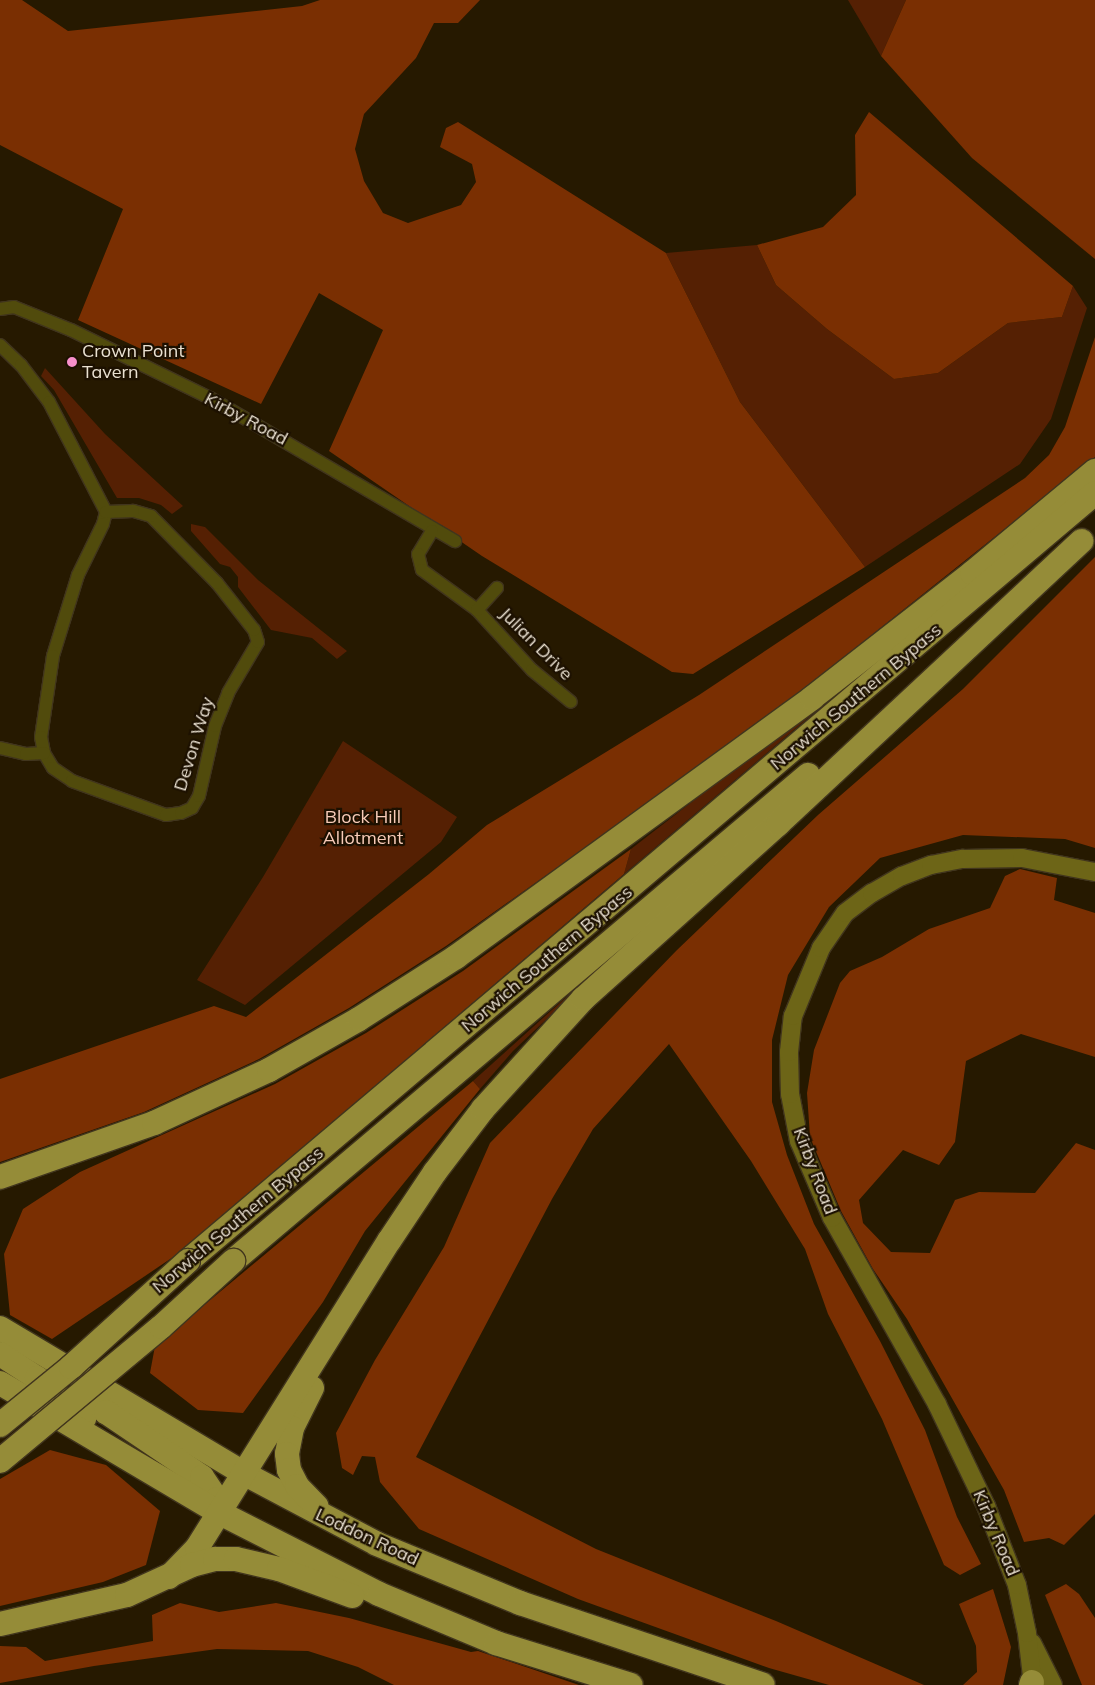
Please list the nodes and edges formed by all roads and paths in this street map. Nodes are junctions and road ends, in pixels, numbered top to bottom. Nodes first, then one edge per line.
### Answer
1 (0, 309) edge
2 (0, 345) edge
3 (1095, 471) edge
4 (1095, 492) edge
5 (106, 512) junction
6 (432, 531) junction
7 (1088, 535) edge
8 (455, 541) dead end
9 (497, 588) dead end
10 (478, 610) junction
11 (570, 702) dead end
12 (0, 748) edge
13 (44, 753) junction
14 (1095, 872) edge
15 (0, 1177) edge
16 (347, 1312) junction
17 (0, 1328) edge
18 (0, 1354) edge
19 (74, 1371) junction
20 (0, 1383) edge
21 (0, 1425) edge
22 (0, 1461) edge
23 (133, 1463) junction
24 (245, 1474) junction
25 (220, 1514) junction
26 (377, 1544) junction
27 (169, 1577) junction
28 (0, 1624) edge
29 (496, 1643) junction
30 (757, 1684) edge
31 (1038, 1684) edge
32 (631, 1685) edge

1 - 6 street, Kirby Road
2 - 5 street
3 - 15 highway
4 - 21 highway, Norwich Southern Bypass, bridge
5 - 13 street
5 - 13 street, Devon Way
6 - 8 street, Kirby Road
6 - 10 street, Julian Drive
7 - 16 highway
7 - 22 highway, Norwich Southern Bypass, bridge
9 - 10 street, Julian Drive
10 - 11 street, Julian Drive
12 - 13 street
14 - 31 street, Kirby Road
16 - 24 highway
16 - 26 highway
17 - 19 highway, Loddon Road
18 - 23 highway
19 - 24 highway, Loddon Road
19 - 25 highway
20 - 23 highway
23 - 25 highway
24 - 25 highway
24 - 26 highway, Loddon Road
25 - 27 highway
25 - 29 highway
26 - 30 highway, Loddon Road
27 - 28 highway
27 - 29 highway
29 - 32 highway

